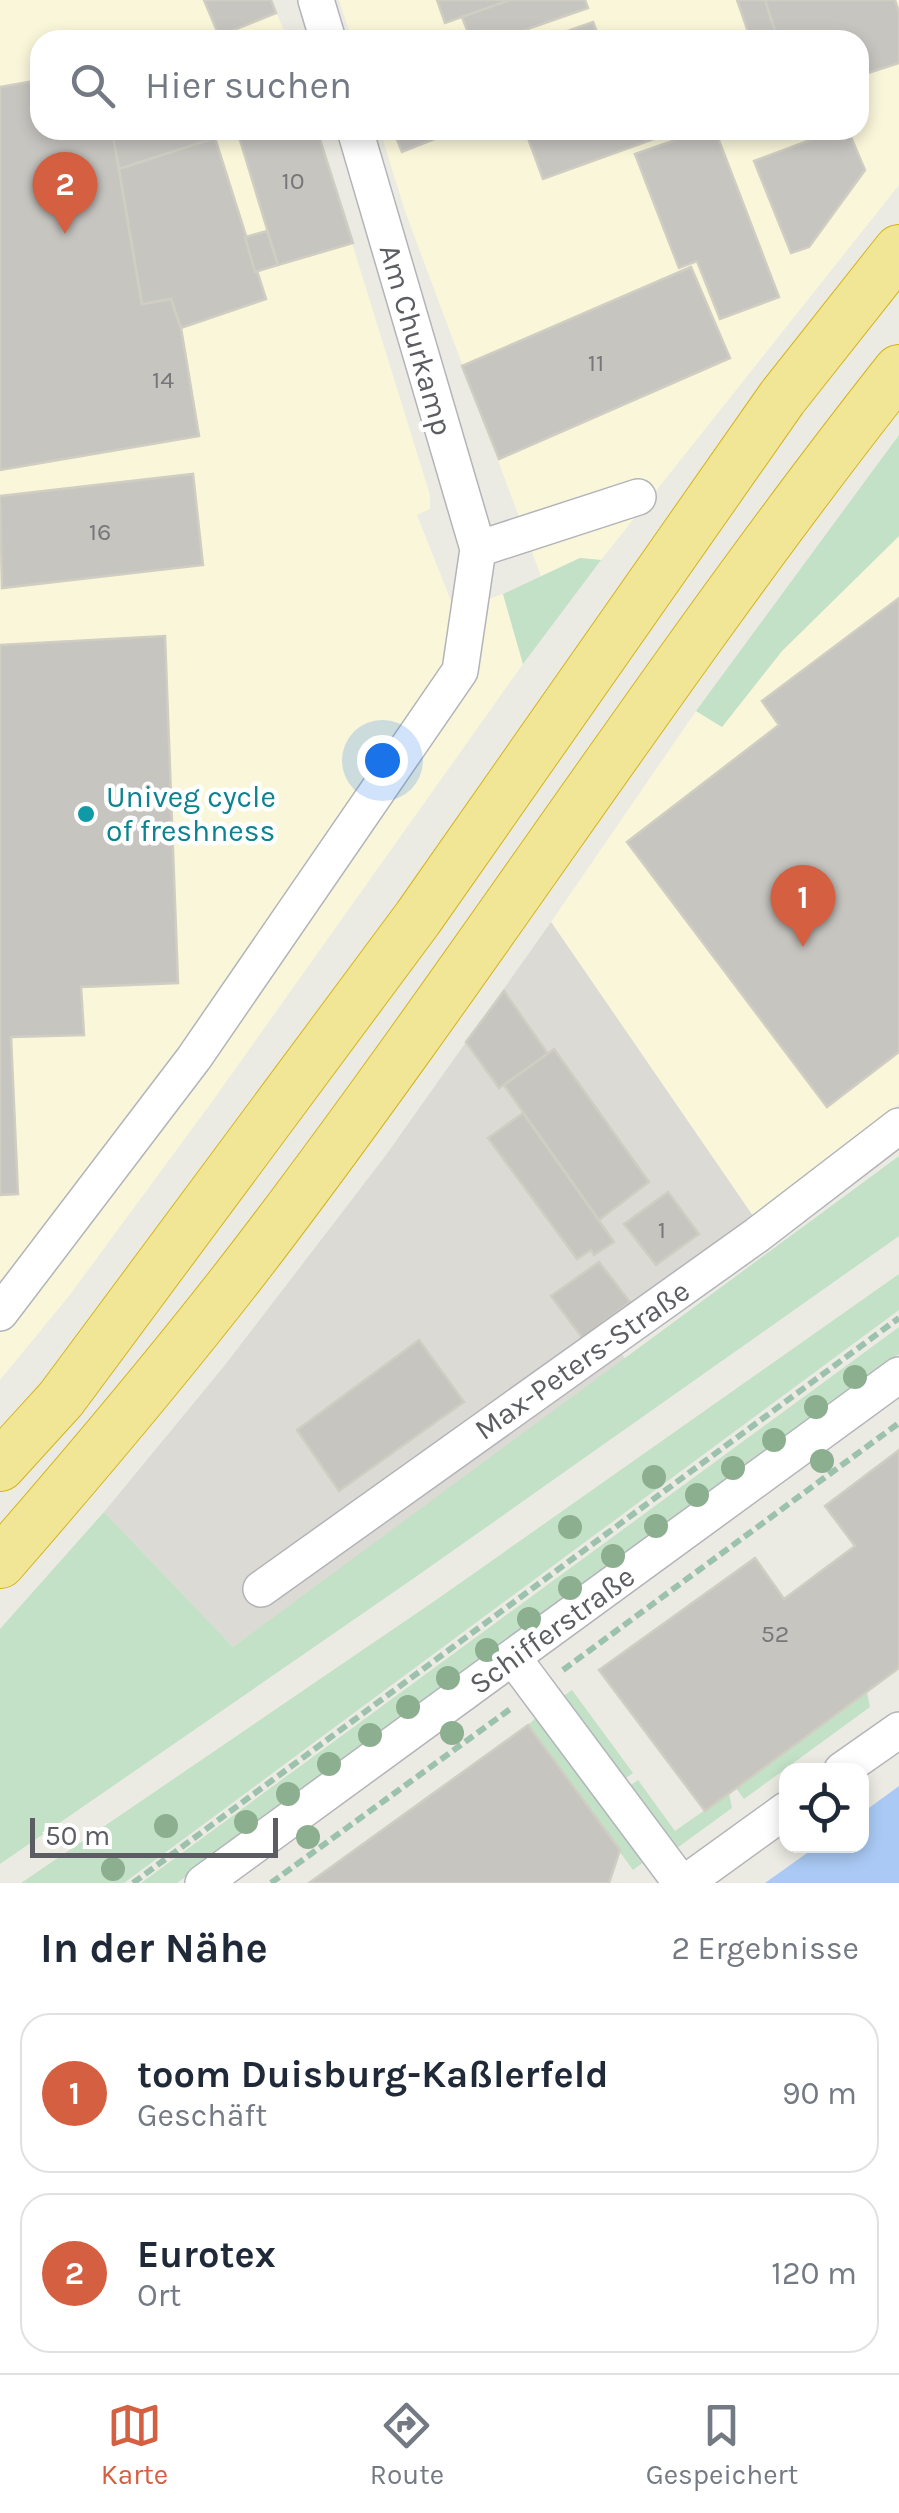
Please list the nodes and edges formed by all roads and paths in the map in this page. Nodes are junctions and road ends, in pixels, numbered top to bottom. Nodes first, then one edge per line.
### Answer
1 (316, 0) edge
2 (325, 30) edge
3 (357, 140) edge
4 (899, 250) edge
5 (899, 370) edge
6 (638, 497) dead end
7 (478, 549) junction
8 (899, 1126) edge
9 (0, 1313) edge
10 (899, 1318) edge
11 (899, 1375) edge
12 (899, 1423) edge
13 (0, 1466) edge
14 (0, 1563) edge
15 (261, 1588) dead end
16 (514, 1659) junction
17 (537, 1689) junction
18 (899, 1730) edge
19 (852, 1763) edge
20 (779, 1815) edge
21 (133, 1883) edge
22 (203, 1883) edge
23 (271, 1883) edge
24 (683, 1883) edge

1 - 2 street
3 - 7 street, Am Churkamp
4 - 13 highway
5 - 14 highway
6 - 7 street
7 - 9 street
8 - 15 street, Max-Peters-Straße
10 - 21 path
11 - 16 street, Schifferstraße
12 - 17 path
16 - 17 street
16 - 22 street, Schifferstraße
17 - 23 path
17 - 24 street
18 - 19 street
20 - 24 street

